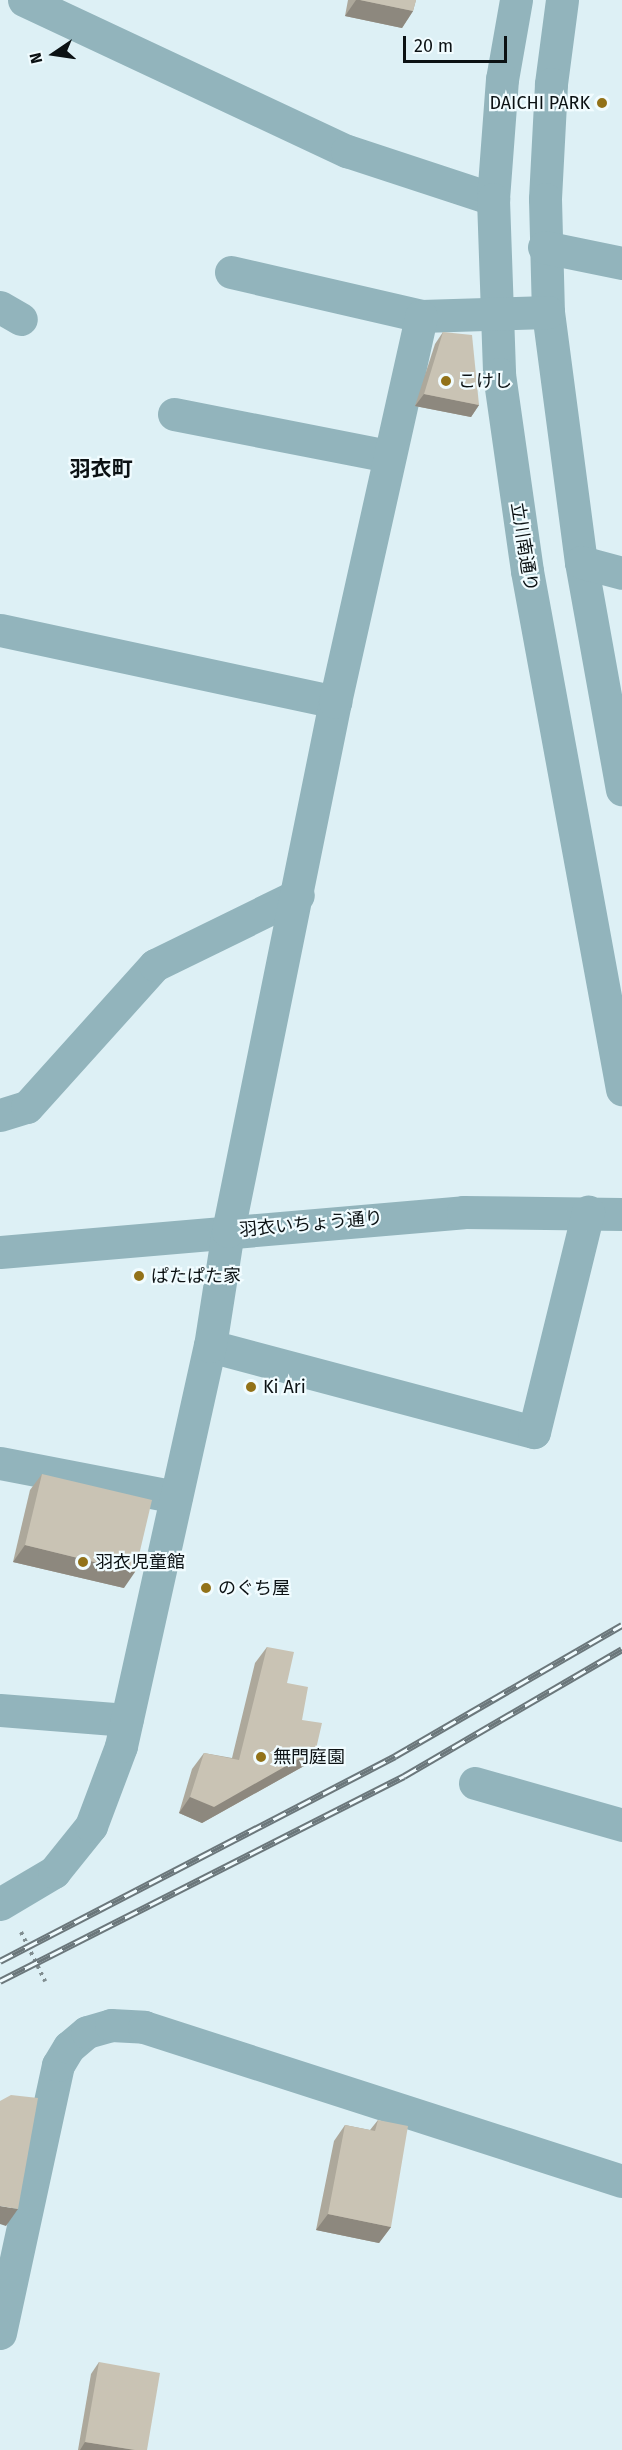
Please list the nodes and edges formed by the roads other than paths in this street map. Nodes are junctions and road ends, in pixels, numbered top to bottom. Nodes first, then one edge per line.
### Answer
1 (24, 0) edge
2 (516, 0) edge
3 (562, 0) edge
4 (493, 199) junction
5 (544, 248) junction
6 (622, 263) edge
7 (231, 272) dead end
8 (548, 312) junction
9 (495, 314) junction
10 (421, 316) junction
11 (174, 414) dead end
12 (389, 456) junction
13 (581, 562) junction
14 (622, 573) edge
15 (0, 630) edge
16 (335, 702) junction
17 (622, 789) edge
18 (298, 895) junction
19 (622, 1089) edge
20 (0, 1115) edge
21 (588, 1212) junction
22 (622, 1214) edge
23 (228, 1232) junction
24 (0, 1252) edge
25 (210, 1346) junction
26 (0, 1463) edge
27 (176, 1497) junction
28 (0, 1710) edge
29 (127, 1719) junction
30 (476, 1783) dead end
31 (622, 1825) edge
32 (3, 1903) edge
33 (622, 2181) edge
34 (0, 2333) edge

1 - 4 street
2 - 4 street, 立川南通り
3 - 5 street
4 - 9 street, 立川南通り
5 - 6 street
5 - 8 street
7 - 10 street
8 - 9 street
8 - 13 street
9 - 10 street
9 - 19 street, 立川南通り
10 - 12 street
11 - 12 street
12 - 16 street
13 - 14 street
13 - 17 street
15 - 16 street
16 - 18 street
18 - 20 street
18 - 23 street
21 - 22 street, 羽衣いちょう通り
21 - 23 street, 羽衣いちょう通り
21 - 25 street
23 - 24 street, 羽衣いちょう通り
23 - 25 street
25 - 27 street
26 - 27 street
27 - 29 street
28 - 29 street
29 - 32 street
30 - 31 street
33 - 34 street

